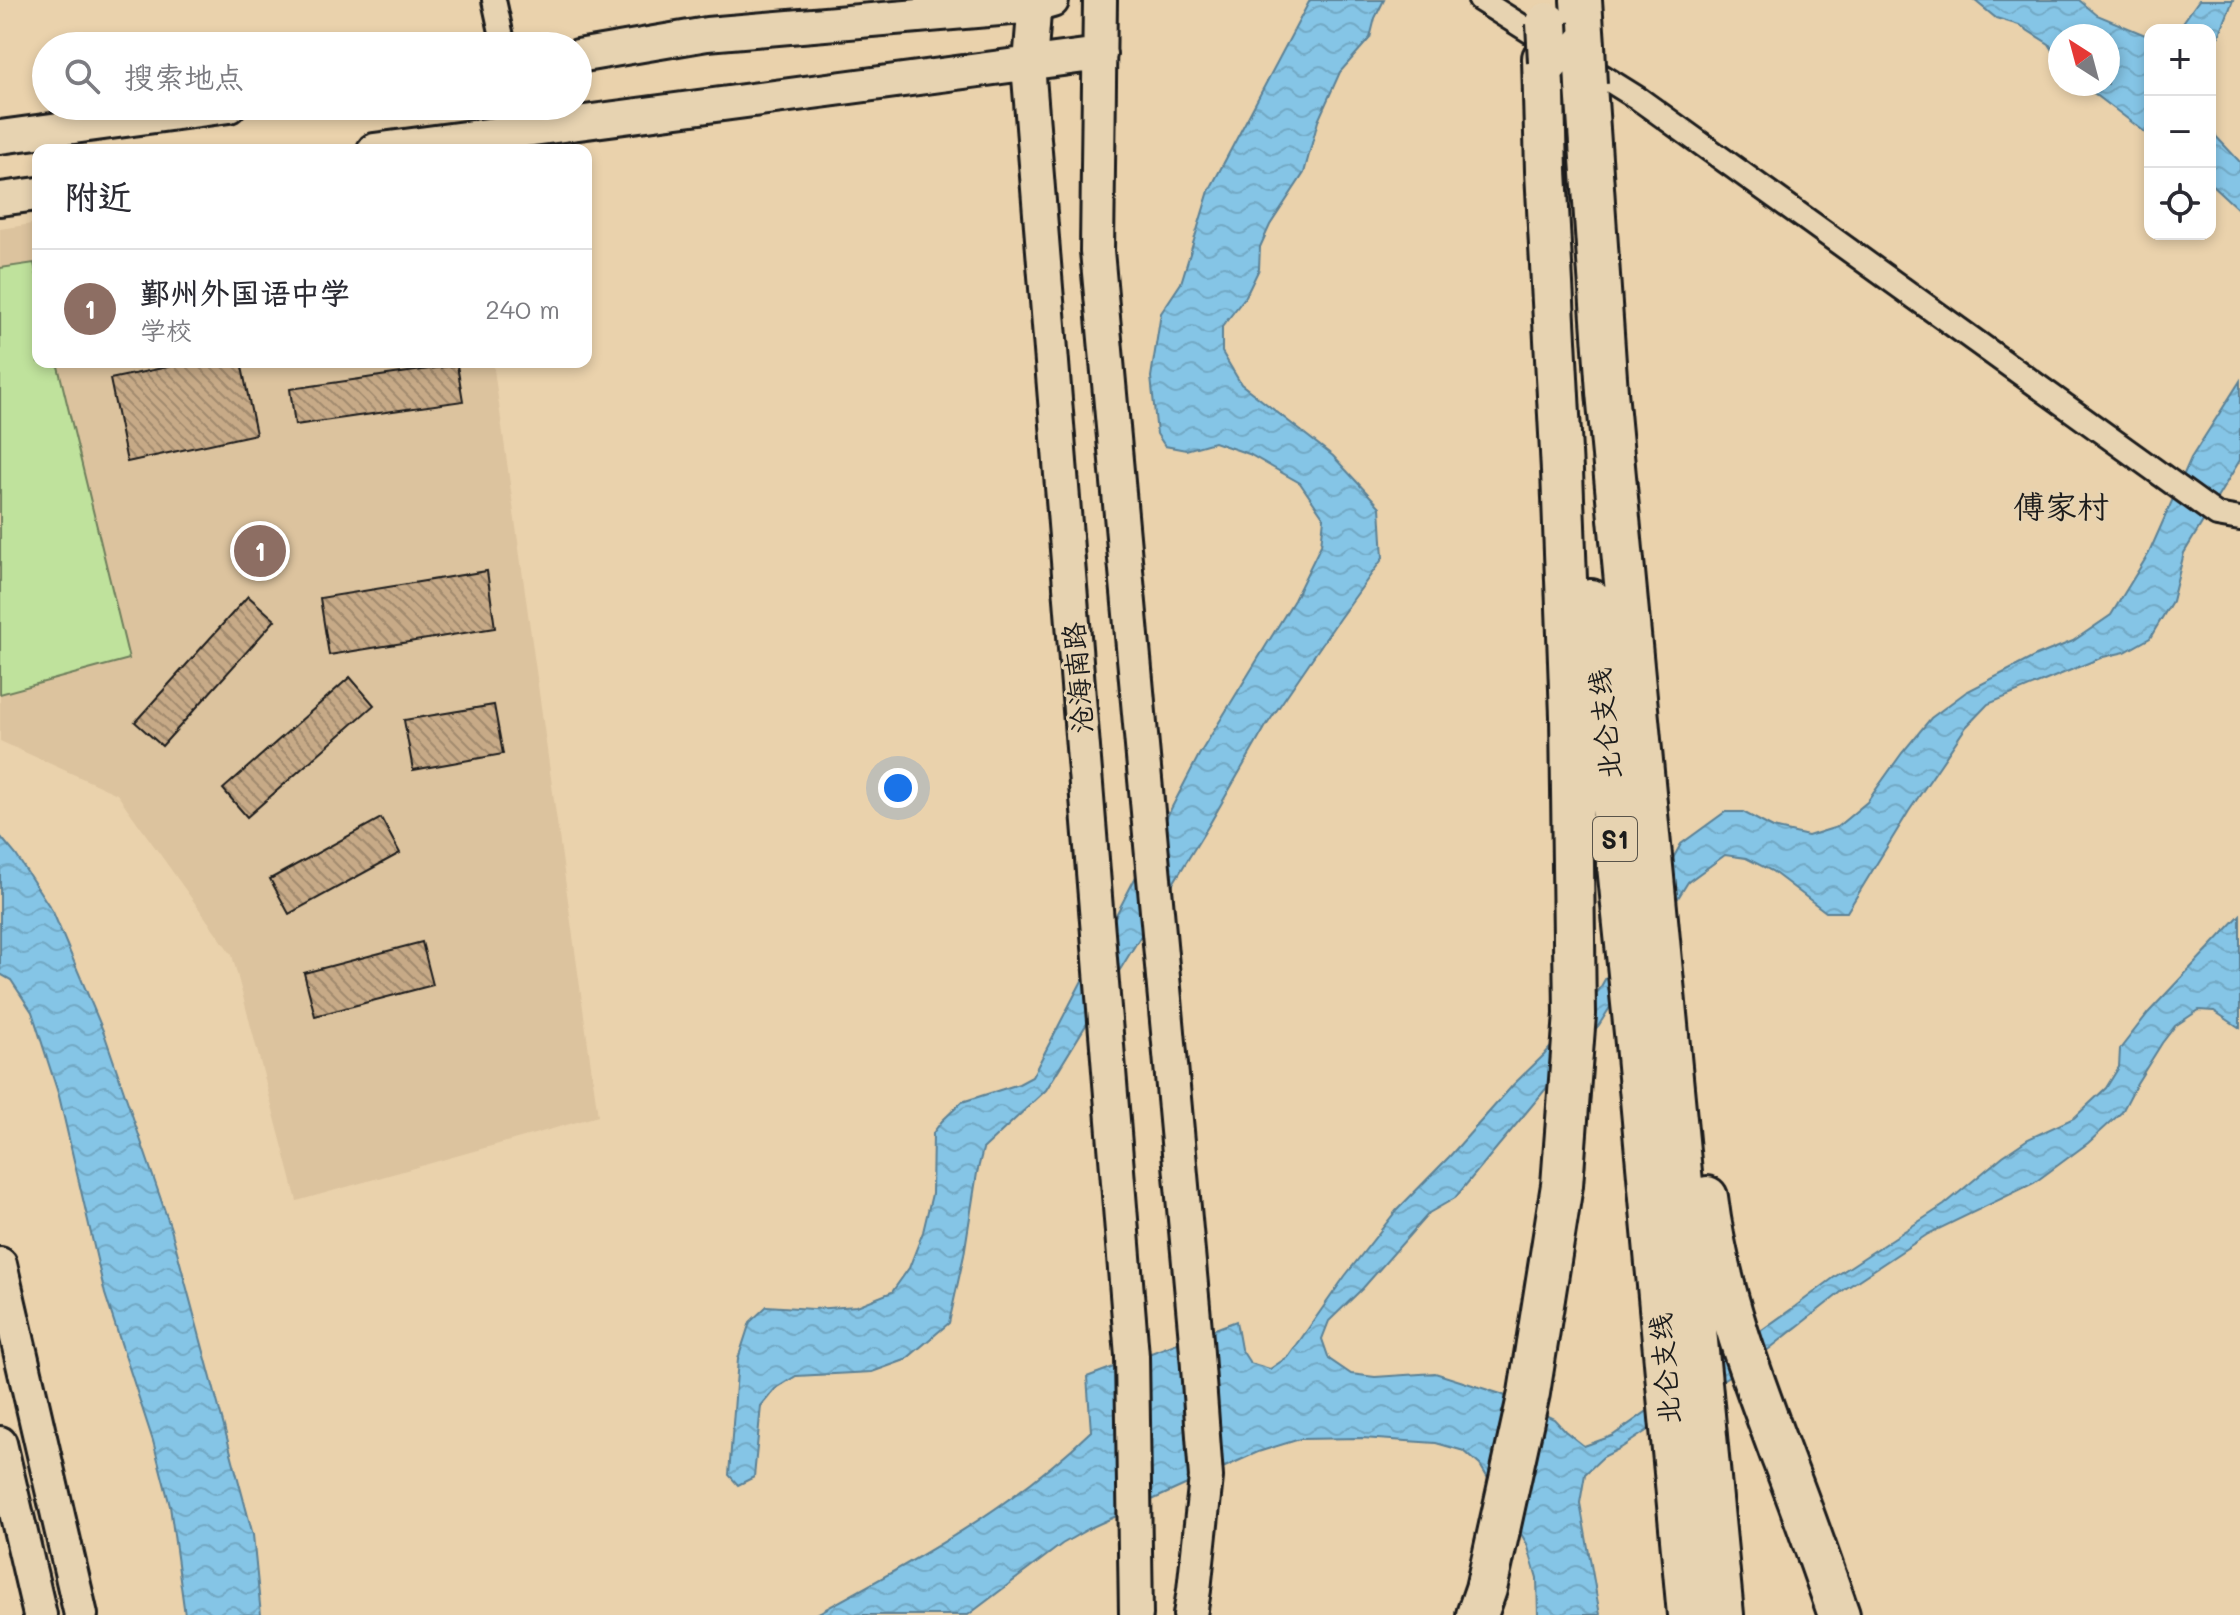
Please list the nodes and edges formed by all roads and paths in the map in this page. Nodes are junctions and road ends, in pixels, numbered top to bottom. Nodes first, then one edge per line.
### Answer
1 (494, 0) edge
2 (1100, 0) edge
3 (1480, 0) edge
4 (1581, 0) edge
5 (1042, 2) edge
6 (1551, 30) edge
7 (501, 32) edge
8 (592, 54) edge
9 (1100, 54) junction
10 (1030, 65) junction
11 (592, 110) edge
12 (126, 120) edge
13 (506, 120) edge
14 (0, 137) edge
15 (400, 144) edge
16 (32, 195) edge
17 (0, 199) edge
18 (1607, 392) junction
19 (2240, 519) edge
20 (2, 1280) edge
21 (9, 1339) edge
22 (0, 1443) edge
23 (1482, 1602) edge
24 (40, 1615) edge
25 (81, 1615) edge
26 (1136, 1615) edge
27 (1190, 1615) edge
28 (1688, 1615) edge
29 (1723, 1615) edge
30 (1839, 1615) edge

1 - 7 street
2 - 9 main road, 沧海南路
3 - 19 street
4 - 6 highway, S1
5 - 8 main road
5 - 10 main road, 沧海南路
6 - 18 highway, 北仑支线 / S1, bridge
6 - 23 highway
6 - 28 highway, 北仑支线 / S1
9 - 10 main road
9 - 27 main road, 沧海南路
10 - 11 main road
10 - 26 main road, 沧海南路
12 - 14 main road
13 - 15 main road
16 - 17 main road
18 - 29 highway, 北仑支线 / S1
18 - 30 highway
20 - 21 main road
21 - 25 main road
22 - 24 main road

